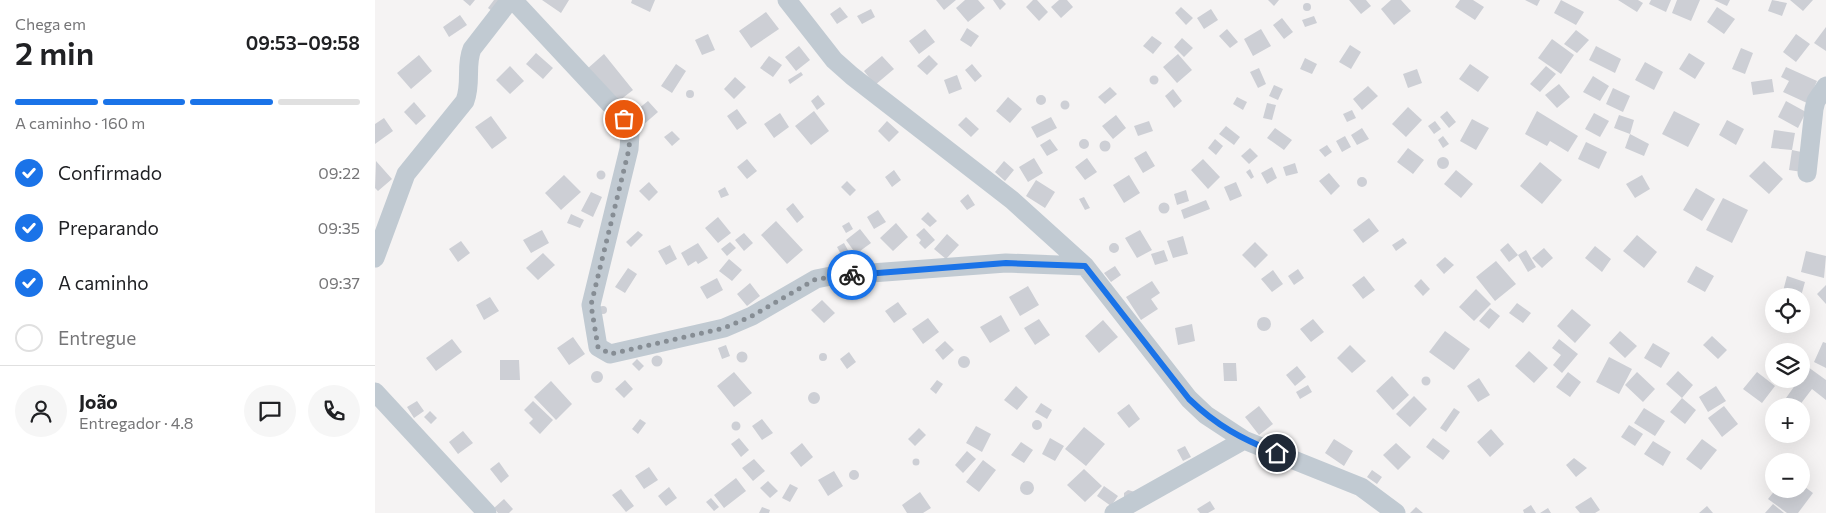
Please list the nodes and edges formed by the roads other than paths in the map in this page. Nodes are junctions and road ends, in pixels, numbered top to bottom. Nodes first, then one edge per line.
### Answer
1 (510, 0) edge
2 (513, 0) edge
3 (787, 0) edge
4 (1826, 86) edge
5 (1807, 173) dead end
6 (375, 258) edge
7 (1085, 266) junction
8 (375, 392) edge
9 (1244, 440) junction
10 (487, 513) edge
11 (1114, 513) edge
12 (1396, 513) edge

1 - 6 street
2 - 7 street
3 - 7 street
4 - 5 street
7 - 9 street
8 - 10 street
9 - 11 street
9 - 12 street

